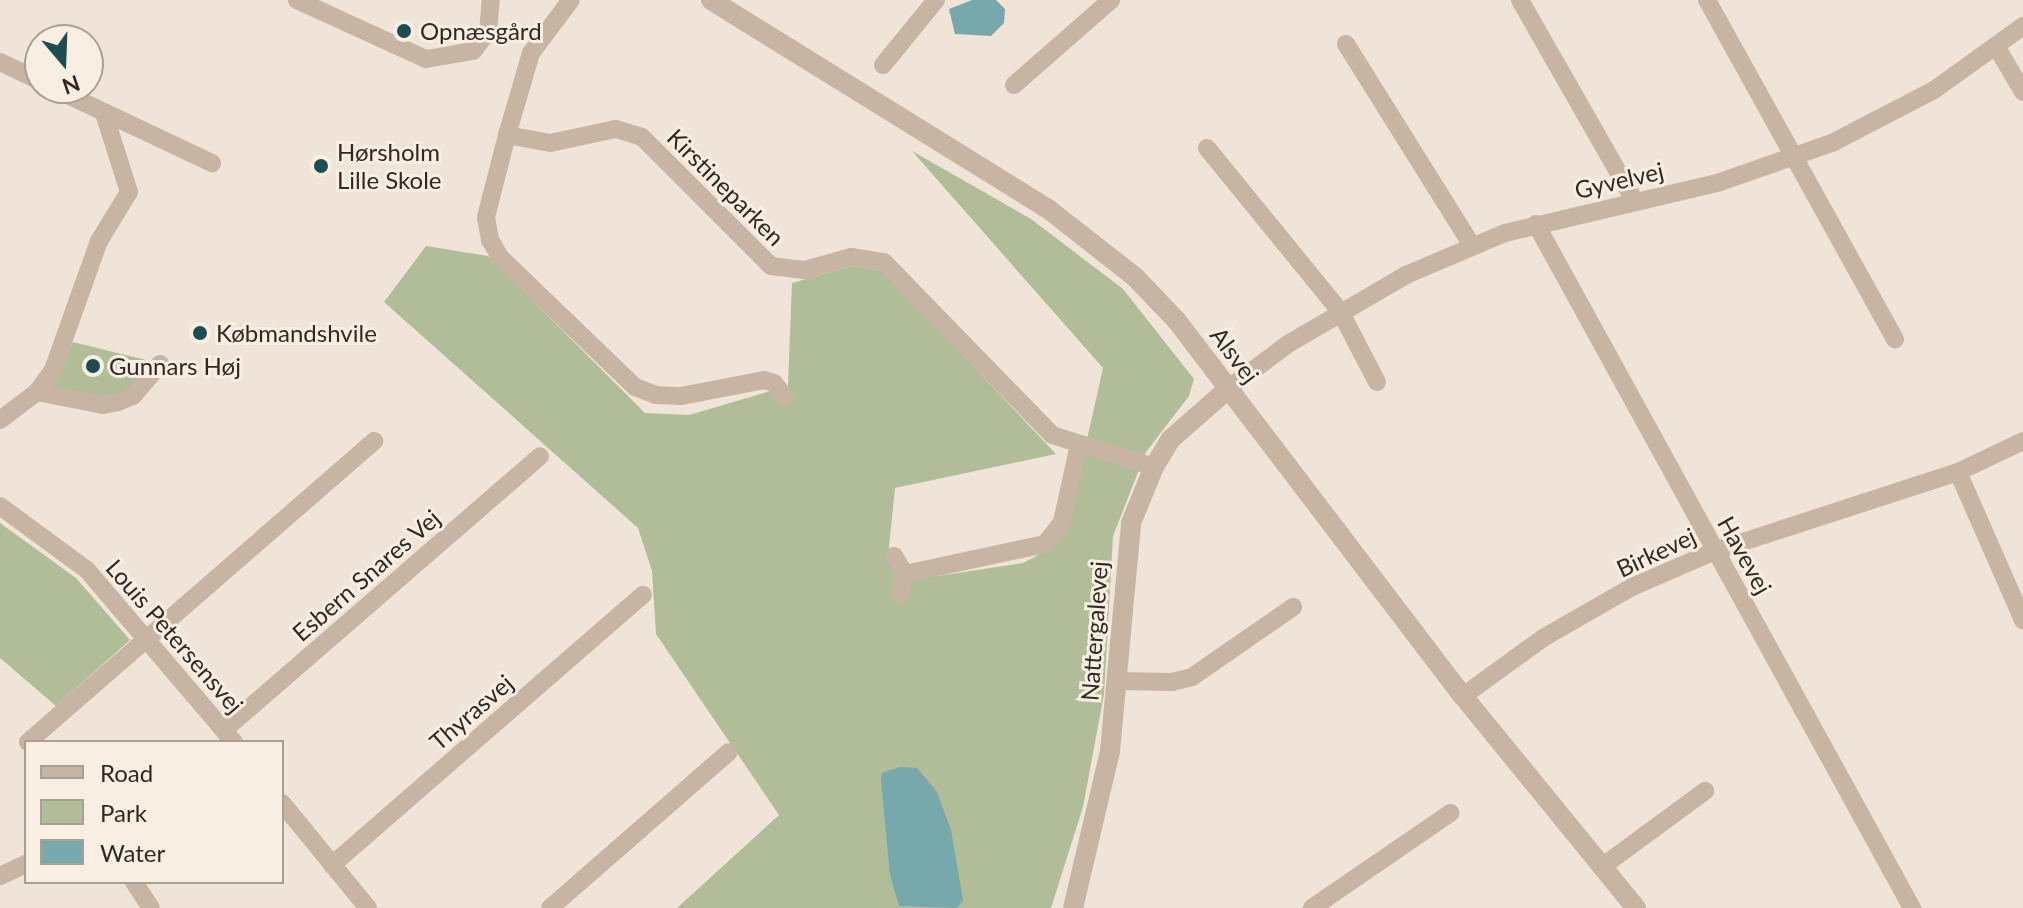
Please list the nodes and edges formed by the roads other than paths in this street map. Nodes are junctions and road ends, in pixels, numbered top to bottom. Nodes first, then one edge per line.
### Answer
1 (297, 0) edge
2 (491, 0) edge
3 (571, 0) edge
4 (711, 0) edge
5 (936, 0) edge
6 (1111, 0) edge
7 (1520, 0) edge
8 (1707, 0) edge
9 (2023, 26) edge
10 (1346, 44) dead end
11 (1996, 46) junction
12 (0, 62) edge
13 (883, 65) dead end
14 (24, 73) edge
15 (1014, 85) dead end
16 (2023, 92) edge
17 (86, 104) edge
18 (104, 113) junction
19 (507, 135) junction
20 (1207, 148) dead end
21 (1796, 157) junction
22 (212, 163) dead end
23 (1634, 200) junction
24 (1536, 224) junction
25 (1472, 246) junction
26 (1340, 311) junction
27 (1895, 339) dead end
28 (160, 364) dead end
29 (1377, 382) dead end
30 (1229, 388) junction
31 (37, 392) junction
32 (785, 397) dead end
33 (0, 420) edge
34 (374, 441) dead end
35 (2023, 441) edge
36 (1079, 445) junction
37 (540, 456) dead end
38 (1154, 467) junction
39 (1958, 472) junction
40 (0, 506) edge
41 (1715, 551) junction
42 (894, 556) dead end
43 (905, 574) junction
44 (900, 594) dead end
45 (643, 595) dead end
46 (1293, 607) dead end
47 (2023, 620) edge
48 (145, 638) junction
49 (1119, 681) junction
50 (1463, 696) junction
51 (229, 736) edge
52 (31, 740) edge
53 (729, 752) dead end
54 (1705, 791) dead end
55 (284, 805) edge
56 (1450, 813) dead end
57 (24, 865) edge
58 (332, 865) junction
59 (1603, 866) junction
60 (0, 876) edge
61 (135, 884) edge
62 (151, 908) edge
63 (368, 908) edge
64 (550, 908) edge
65 (1073, 908) edge
66 (1312, 908) edge
67 (1636, 908) edge
68 (1912, 908) edge

1 - 2 street
3 - 19 street
4 - 30 street, Alsvej
5 - 13 street
6 - 15 street
7 - 23 street
8 - 21 street
9 - 11 street, Gyvelvej
10 - 25 street
11 - 16 street
11 - 21 street, Gyvelvej
12 - 14 street
17 - 18 street
18 - 22 street
18 - 31 street
19 - 32 street
19 - 36 street, Kirstineparken
20 - 26 street
21 - 23 street, Gyvelvej
21 - 27 street
23 - 24 street, Gyvelvej
24 - 25 street, Gyvelvej
24 - 41 street, Havevej
25 - 26 street, Gyvelvej
26 - 29 street
26 - 30 street, Gyvelvej
28 - 31 street
30 - 38 street, Nattergalevej
30 - 50 street, Alsvej
31 - 33 street
34 - 48 street
35 - 39 street, Birkevej
36 - 38 street, Kirstineparken
36 - 43 street
37 - 51 street, Esbern Snares Vej
38 - 49 street, Nattergalevej
39 - 41 street, Birkevej
39 - 47 street
40 - 48 street, Louis Petersensvej
41 - 50 street, Birkevej
41 - 68 street, Havevej
42 - 43 street
43 - 44 street
45 - 58 street, Thyrasvej
46 - 49 street
48 - 51 street, Louis Petersensvej
48 - 52 street
49 - 65 street, Nattergalevej
50 - 59 street, Alsvej
53 - 64 street
54 - 59 street
55 - 58 street
56 - 66 street
57 - 60 street
58 - 63 street
59 - 67 street, Alsvej
61 - 62 street

